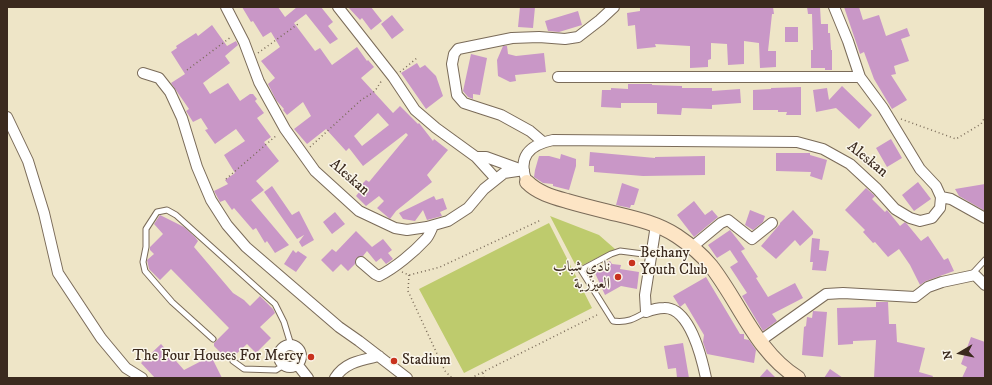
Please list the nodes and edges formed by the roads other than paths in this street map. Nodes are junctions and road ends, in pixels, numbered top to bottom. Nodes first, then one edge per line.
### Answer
1 (226, 7) edge
2 (338, 7) edge
3 (614, 7) edge
4 (834, 7) edge
5 (143, 73) dead end
6 (558, 77) dead end
7 (860, 77) junction
8 (7, 117) edge
9 (543, 142) junction
10 (476, 157) junction
11 (525, 176) junction
12 (496, 179) junction
13 (941, 197) junction
14 (985, 218) edge
15 (772, 224) dead end
16 (656, 225) junction
17 (433, 226) junction
18 (692, 247) junction
19 (651, 255) junction
20 (985, 260) edge
21 (361, 262) dead end
22 (973, 275) junction
23 (985, 285) edge
24 (646, 312) junction
25 (213, 339) dead end
26 (760, 341) junction
27 (291, 345) junction
28 (379, 356) junction
29 (233, 361) dead end
30 (297, 364) junction
31 (284, 365) junction
32 (404, 377) edge
33 (142, 378) edge
34 (308, 378) edge
35 (335, 378) edge
36 (706, 378) edge
37 (798, 378) edge

1 - 17 street, Aleskan
2 - 10 street
3 - 9 street
4 - 7 street
5 - 28 street
6 - 7 street
7 - 13 street
8 - 33 street
9 - 11 street
9 - 13 street, Aleskan
10 - 11 street
10 - 12 street
11 - 12 street, Aleskan
11 - 16 street
12 - 17 street, Aleskan
13 - 14 street
15 - 18 street
16 - 18 street
16 - 19 street
17 - 21 street
18 - 26 street
19 - 24 street
19 - 24 lane
20 - 22 lane
22 - 23 street
22 - 26 street
24 - 36 street
25 - 27 lane
26 - 37 street
27 - 30 street
27 - 31 street
28 - 32 street
28 - 35 street
29 - 31 lane
30 - 31 street
30 - 34 street

